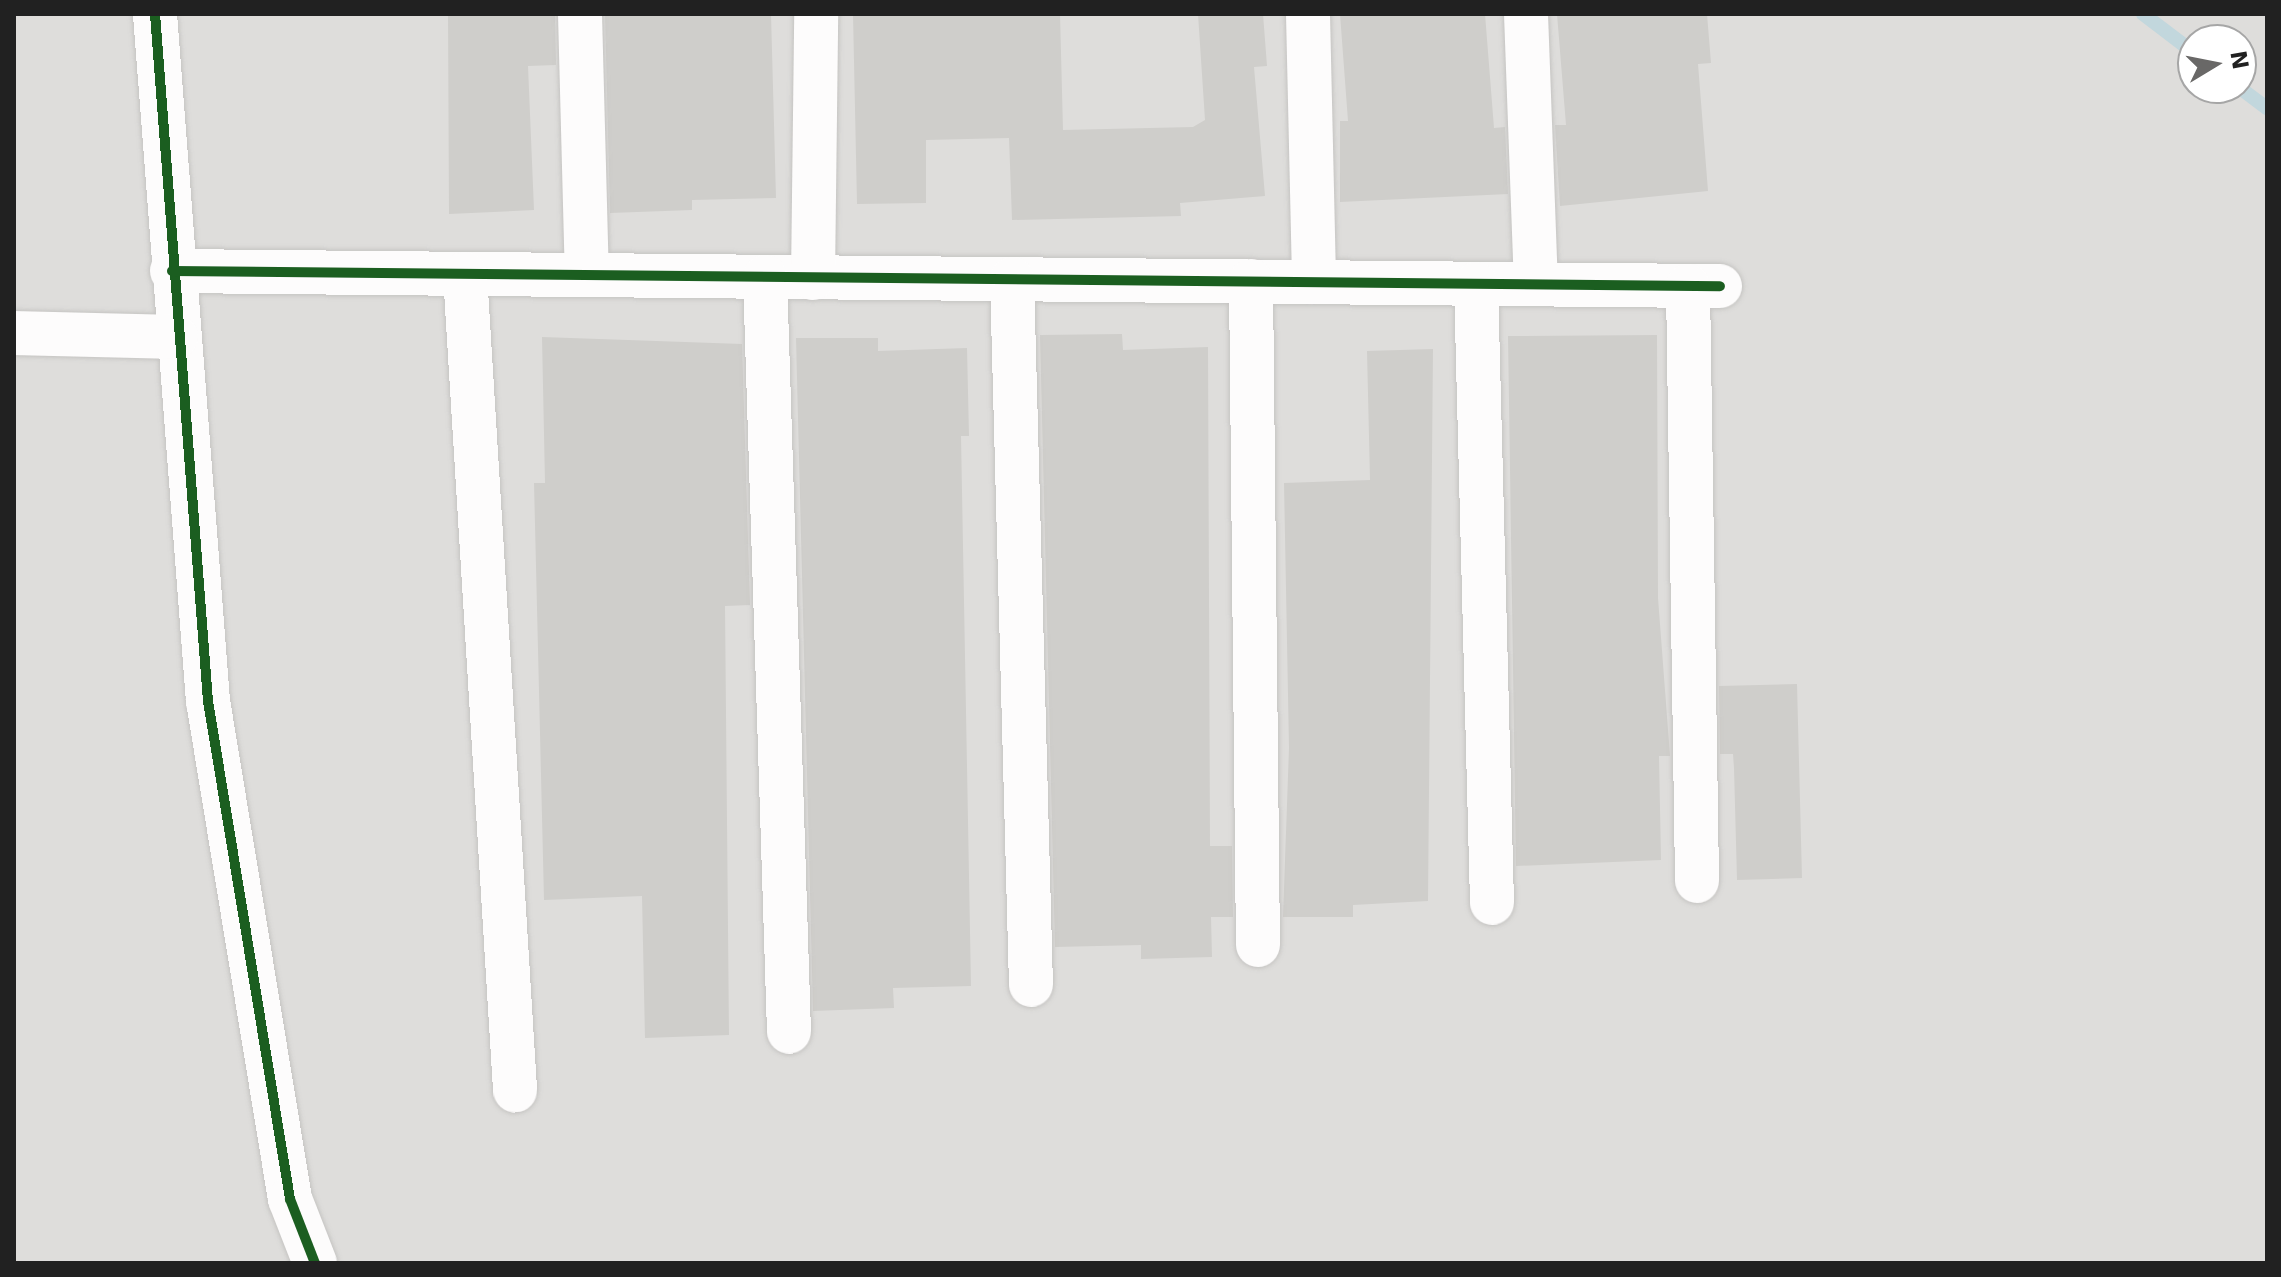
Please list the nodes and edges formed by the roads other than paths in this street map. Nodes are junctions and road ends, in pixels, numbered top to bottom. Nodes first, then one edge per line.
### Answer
1 (155, 14) edge
2 (580, 14) edge
3 (816, 14) edge
4 (1308, 14) edge
5 (1526, 14) edge
6 (172, 271) junction
7 (465, 274) junction
8 (587, 275) junction
9 (765, 277) junction
10 (813, 278) junction
11 (1012, 279) junction
12 (1251, 281) junction
13 (1314, 282) junction
14 (1476, 284) junction
15 (1536, 284) junction
16 (14, 333) edge
17 (176, 337) junction
18 (1697, 881) dead end
19 (1492, 903) dead end
20 (1258, 945) dead end
21 (1031, 985) dead end
22 (789, 1032) dead end
23 (515, 1090) dead end
24 (315, 1263) edge

1 - 6 street
2 - 8 street
3 - 10 street
4 - 13 street
5 - 15 street
6 - 7 street
6 - 17 street
7 - 8 street
7 - 23 street
8 - 9 street
9 - 10 street
9 - 22 street
10 - 11 street
11 - 12 street
11 - 21 street
12 - 13 street
12 - 20 street
13 - 14 street
14 - 15 street
14 - 19 street
15 - 18 street
16 - 17 street
17 - 24 street

